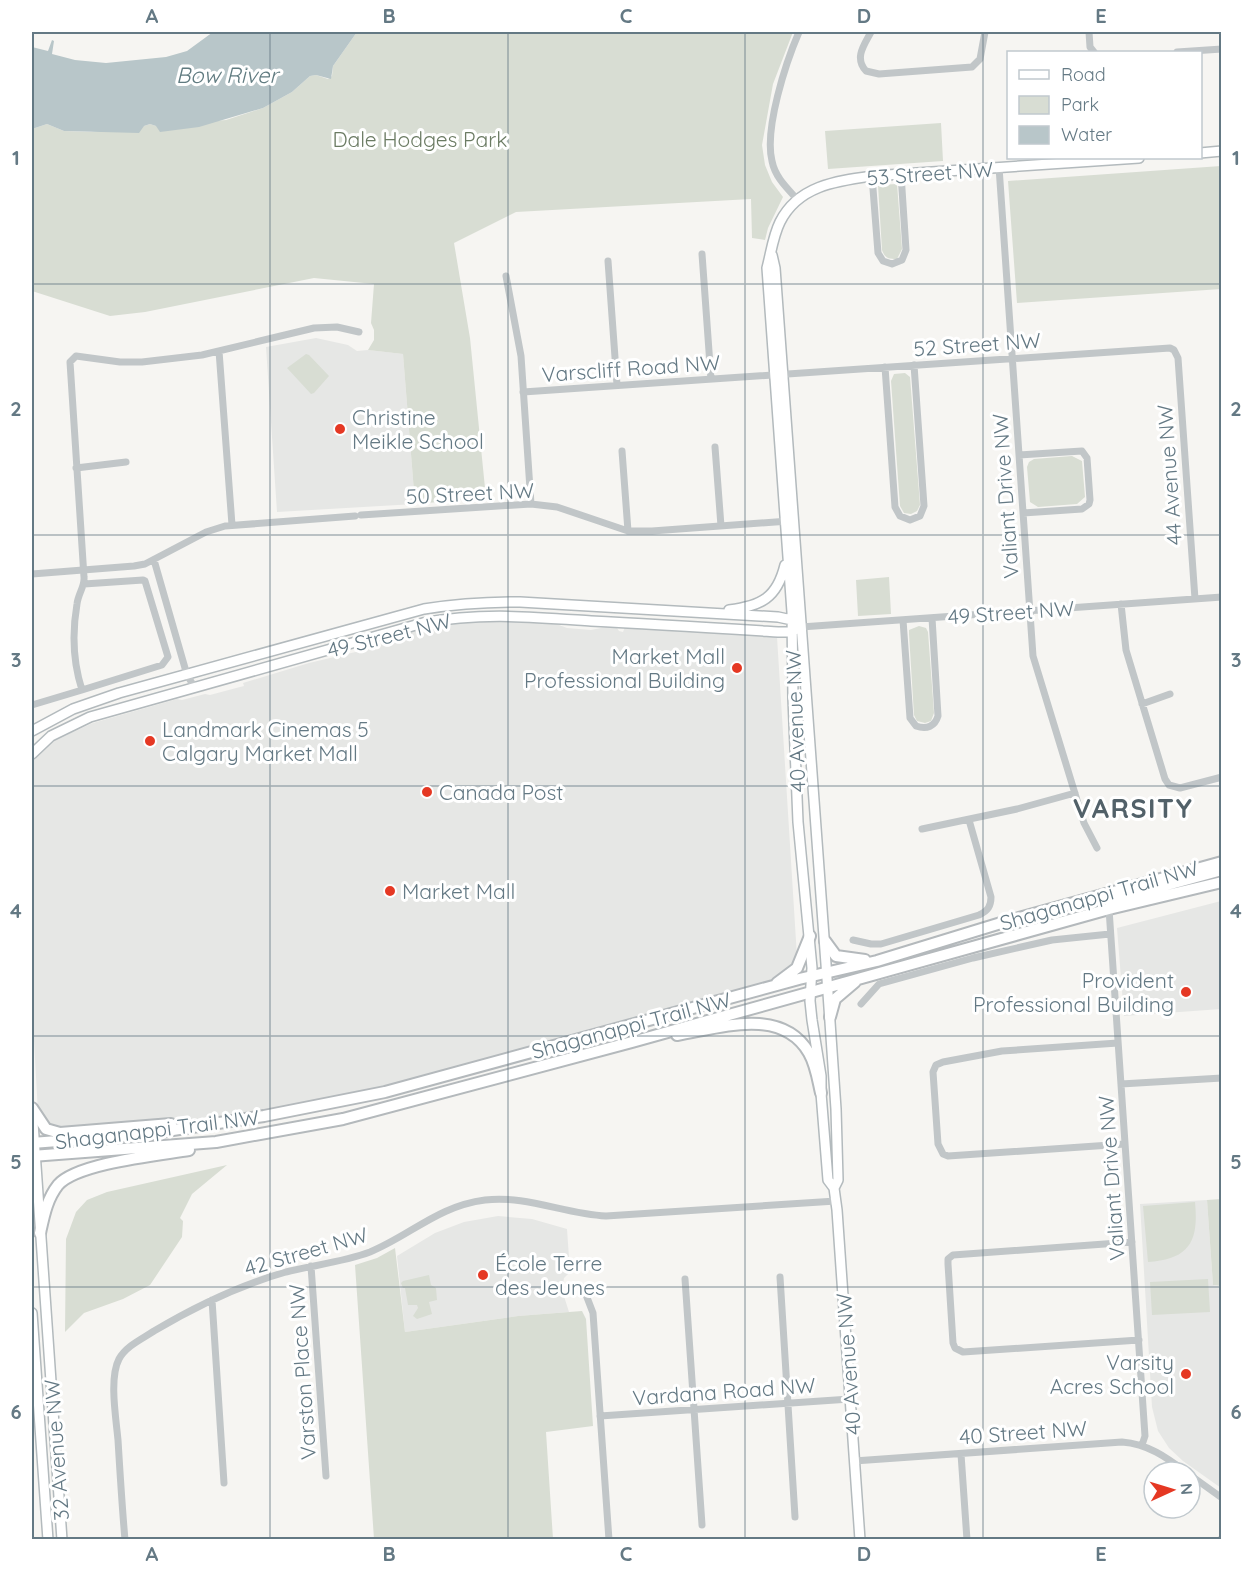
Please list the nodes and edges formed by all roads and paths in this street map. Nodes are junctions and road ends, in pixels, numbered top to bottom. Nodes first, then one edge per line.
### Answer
1 (799, 32) edge
2 (871, 32) edge
3 (985, 32) edge
4 (1089, 32) edge
5 (1221, 49) edge
6 (1093, 51) edge
7 (1192, 51) edge
8 (1221, 151) edge
9 (1202, 153) edge
10 (1123, 159) edge
11 (999, 167) junction
12 (901, 174) junction
13 (872, 176) junction
14 (797, 199) junction
15 (702, 254) dead end
16 (608, 261) dead end
17 (506, 276) dead end
18 (359, 332) dead end
19 (1174, 350) joint
20 (219, 351) junction
21 (1012, 358) junction
22 (914, 365) junction
23 (885, 367) junction
24 (778, 374) junction
25 (711, 379) junction
26 (617, 385) junction
27 (523, 392) junction
28 (715, 447) dead end
29 (622, 451) dead end
30 (1019, 455) junction
31 (126, 462) dead end
32 (76, 468) junction
33 (531, 504) junction
34 (1023, 513) junction
35 (788, 521) junction
36 (232, 525) junction
37 (721, 526) junction
38 (628, 531) junction
39 (154, 560) junction
40 (787, 560) junction
41 (84, 570) junction
42 (32, 574) edge
43 (84, 584) junction
44 (1221, 597) edge
45 (1195, 599) junction
46 (1121, 604) junction
47 (1030, 611) junction
48 (709, 613) junction
49 (932, 618) junction
50 (792, 620) junction
51 (903, 620) junction
52 (801, 627) junction
53 (792, 632) junction
54 (187, 675) junction
55 (190, 689) junction
56 (82, 690) junction
57 (1170, 694) dead end
58 (1142, 704) junction
59 (32, 705) edge
60 (32, 731) edge
61 (32, 754) edge
62 (1221, 777) edge
63 (1075, 793) junction
64 (969, 820) junction
65 (922, 829) dead end
66 (1097, 848) dead end
67 (1221, 862) edge
68 (1221, 870) edge
69 (1221, 882) edge
70 (1109, 909) junction
71 (1110, 934) junction
72 (810, 936) junction
73 (853, 940) dead end
74 (825, 941) junction
75 (877, 961) junction
76 (826, 974) junction
77 (812, 976) junction
78 (860, 978) junction
79 (773, 986) junction
80 (827, 987) junction
81 (811, 991) junction
82 (861, 1004) dead end
83 (830, 1017) junction
84 (632, 1042) junction
85 (1118, 1042) junction
86 (1221, 1078) edge
87 (1121, 1084) junction
88 (821, 1093) junction
89 (32, 1108) edge
90 (189, 1128) junction
91 (216, 1142) junction
92 (33, 1143) edge
93 (1125, 1144) junction
94 (33, 1156) edge
95 (834, 1188) junction
96 (836, 1201) junction
97 (40, 1233) junction
98 (1132, 1242) junction
99 (311, 1266) junction
100 (780, 1278) dead end
101 (685, 1280) dead end
102 (583, 1287) dead end
103 (212, 1300) junction
104 (32, 1313) edge
105 (1139, 1340) junction
106 (850, 1399) junction
107 (788, 1403) junction
108 (694, 1410) junction
109 (600, 1416) junction
110 (1142, 1445) junction
111 (961, 1454) junction
112 (1169, 1460) edge
113 (854, 1461) junction
114 (326, 1476) dead end
115 (224, 1484) dead end
116 (1202, 1484) edge
117 (1221, 1498) edge
118 (795, 1517) dead end
119 (702, 1525) dead end
120 (48, 1539) edge
121 (62, 1539) edge
122 (125, 1539) edge
123 (609, 1539) edge
124 (860, 1539) edge
125 (967, 1539) edge

1 - 14 street
2 - 3 street
4 - 6 street
5 - 7 street
8 - 9 street
10 - 11 street, 53 Street NW
11 - 12 street, 53 Street NW
11 - 21 street, Valiant Drive NW
12 - 13 street, 53 Street NW
12 - 13 street
13 - 14 street, 53 Street NW
14 - 24 street, 40 Avenue NW
15 - 25 street
16 - 26 street
17 - 27 street
18 - 20 street
19 - 21 street, 52 Street NW
19 - 45 street, 44 Avenue NW
20 - 32 street
20 - 36 street
21 - 22 street, 52 Street NW
21 - 30 street, Valiant Drive NW
22 - 23 street, 52 Street NW
22 - 23 street
23 - 24 street, 52 Street NW
24 - 25 street, Varscliff Road NW
24 - 35 street, 40 Avenue NW
25 - 26 street, Varscliff Road NW
26 - 27 street, Varscliff Road NW
27 - 33 street, Varscliff Road NW
28 - 37 street
29 - 38 street
30 - 34 street, Valiant Drive NW
30 - 34 street
31 - 32 street
32 - 41 street
33 - 36 street, 50 Street NW
33 - 38 street, 50 Street NW
34 - 47 street, Valiant Drive NW
35 - 37 street, 50 Street NW
35 - 40 street, 40 Avenue NW
35 - 52 street, 40 Avenue NW
36 - 39 street, 50 Street NW
37 - 38 street, 50 Street NW
39 - 41 street, 50 Street NW
39 - 54 street
40 - 48 street
40 - 50 street, 40 Avenue NW
41 - 42 street, 50 Street NW
41 - 43 street
43 - 56 street
43 - 56 street
44 - 45 street, 49 Street NW
45 - 46 street, 49 Street NW
46 - 47 street, 49 Street NW
46 - 58 street
47 - 49 street, 49 Street NW
47 - 63 street, Valiant Drive NW
48 - 50 street, 49 Street NW
48 - 54 street, 49 Street NW
49 - 51 street, 49 Street NW
49 - 51 street
50 - 52 street
50 - 53 street, 40 Avenue NW
51 - 52 street, 49 Street NW
52 - 53 street, 49 Street NW
52 - 74 street, 40 Avenue NW
53 - 55 street, 49 Street NW
53 - 72 street, 40 Avenue NW
54 - 55 street
54 - 60 street, 49 Street NW
55 - 61 street, 49 Street NW
56 - 59 street
57 - 58 street
58 - 62 street
63 - 64 street
63 - 66 street, Valiant Drive NW
64 - 65 street
64 - 73 street
67 - 75 main road, Shaganappi Trail NW
68 - 70 main road
69 - 70 main road, Shaganappi Trail NW
70 - 71 street, Valiant Drive NW
70 - 78 main road, Shaganappi Trail NW
71 - 82 street
71 - 85 street, Valiant Drive NW
72 - 77 street, 40 Avenue NW
72 - 79 main road
74 - 75 main road
74 - 76 street, 40 Avenue NW
75 - 76 main road, Shaganappi Trail NW
76 - 77 main road, Shaganappi Trail NW
76 - 80 street, 40 Avenue NW
77 - 79 main road, Shaganappi Trail NW
77 - 81 street, 40 Avenue NW
78 - 80 main road, Shaganappi Trail NW
78 - 83 main road
79 - 90 main road, Shaganappi Trail NW
80 - 81 main road, Shaganappi Trail NW
80 - 83 street, 40 Avenue NW
81 - 84 main road, Shaganappi Trail NW
81 - 88 street, 40 Avenue NW
83 - 95 street, 40 Avenue NW
84 - 88 main road
84 - 91 main road, Shaganappi Trail NW
85 - 87 street, Valiant Drive NW
85 - 93 street
86 - 87 street
87 - 93 street, Valiant Drive NW
88 - 95 street, 40 Avenue NW
89 - 90 main road
89 - 92 street, 32 Avenue NW
90 - 92 main road, Shaganappi Trail NW
91 - 94 main road, Shaganappi Trail NW
91 - 97 main road
92 - 94 street, 32 Avenue NW
93 - 98 street, Valiant Drive NW
94 - 97 street, 32 Avenue NW
95 - 96 street, 40 Avenue NW
96 - 99 street, 42 Street NW
96 - 106 street, 40 Avenue NW
97 - 121 street, 32 Avenue NW
98 - 105 street, Valiant Drive NW
98 - 105 street
99 - 103 street, 42 Street NW
99 - 114 street, Varston Place NW
100 - 107 street
101 - 108 street
102 - 109 street
103 - 115 street
103 - 122 street, 42 Street NW
104 - 120 street, 32 Avenue NW
105 - 110 street, Valiant Drive NW
106 - 107 street, Vardana Road NW
106 - 113 street, 40 Avenue NW
107 - 108 street, Vardana Road NW
107 - 118 street
108 - 109 street, Vardana Road NW
108 - 119 street
109 - 123 street
110 - 111 street, 40 Street NW
110 - 112 street, 40 Street NW
111 - 113 street, 40 Street NW
111 - 125 street
113 - 124 street, 40 Avenue NW
116 - 117 street

